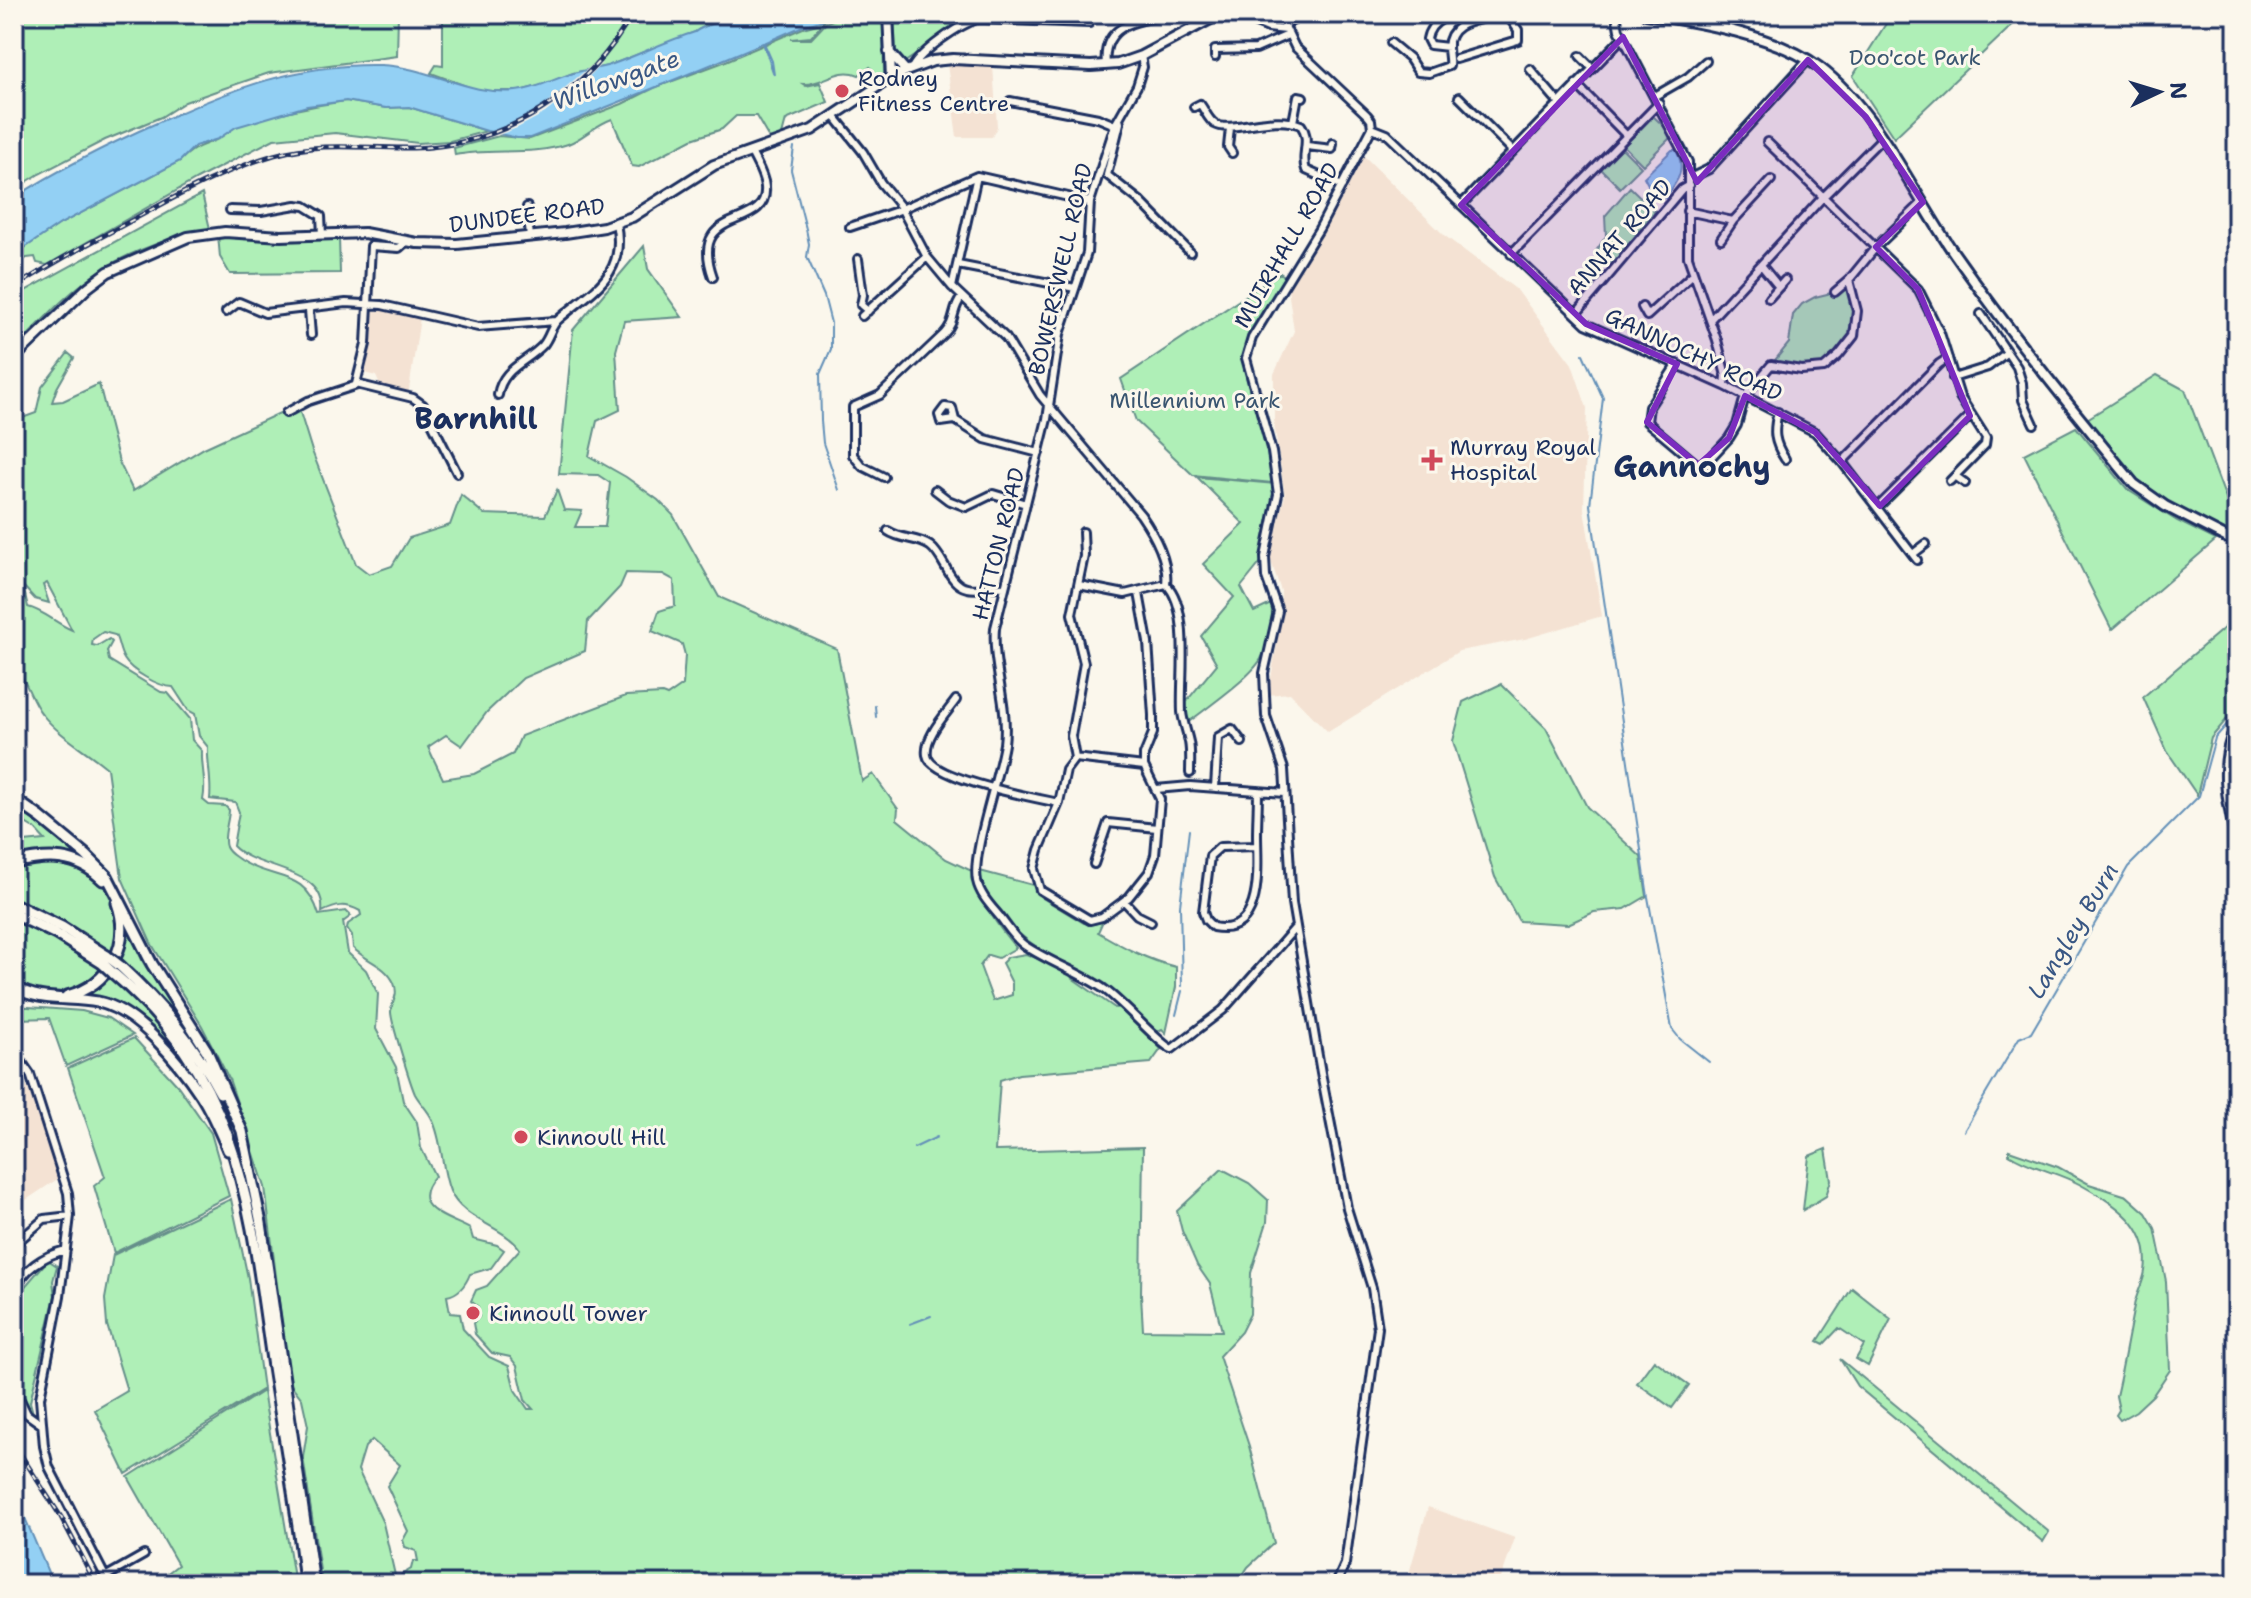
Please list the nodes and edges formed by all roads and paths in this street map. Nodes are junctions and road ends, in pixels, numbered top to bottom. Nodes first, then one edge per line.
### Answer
1 (1176, 14) edge
2 (1220, 14) edge
3 (1234, 14) edge
4 (1279, 14) edge
5 (1497, 14) edge
6 (1507, 14) edge
7 (1616, 14) edge
8 (1646, 14) edge
9 (888, 17) edge
10 (1302, 18) edge
11 (1089, 23) dead end
12 (1465, 23) junction
13 (1286, 30) junction
14 (1623, 37) junction
15 (1391, 43) dead end
16 (1448, 47) junction
17 (889, 52) junction
18 (1141, 56) junction
19 (1580, 56) dead end
20 (1215, 57) dead end
21 (1456, 59) dead end
22 (1808, 60) junction
23 (1706, 61) dead end
24 (1106, 65) junction
25 (1592, 68) junction
26 (1530, 69) dead end
27 (909, 70) junction
28 (891, 78) junction
29 (1576, 84) junction
30 (1303, 97) dead end
31 (1459, 97) dead end
32 (1657, 99) junction
33 (1010, 101) dead end
34 (1559, 103) junction
35 (1194, 107) dead end
36 (835, 117) junction
37 (1117, 122) junction
38 (1293, 122) junction
39 (1230, 128) junction
40 (1372, 128) junction
41 (1626, 135) junction
42 (1882, 138) junction
43 (1767, 142) dead end
44 (1333, 143) dead end
45 (1307, 146) junction
46 (1513, 151) junction
47 (751, 152) junction
48 (1232, 153) dead end
49 (977, 176) junction
50 (1771, 180) dead end
51 (1690, 182) junction
52 (1342, 186) junction
53 (1824, 196) junction
54 (1090, 202) junction
55 (1923, 202) junction
56 (1461, 205) junction
57 (527, 207) dead end
58 (902, 208) junction
59 (230, 210) dead end
60 (1687, 211) junction
61 (1733, 221) junction
62 (616, 223) junction
63 (850, 227) dead end
64 (322, 235) junction
65 (530, 237) junction
66 (1721, 239) dead end
67 (407, 241) junction
68 (1876, 247) junction
69 (1190, 252) dead end
70 (1511, 254) junction
71 (927, 257) junction
72 (858, 259) dead end
73 (958, 265) junction
74 (1761, 265) junction
75 (1693, 274) junction
76 (713, 277) dead end
77 (1785, 280) dead end
78 (1849, 280) junction
79 (952, 287) junction
80 (1779, 287) junction
81 (1075, 288) junction
82 (1835, 292) dead end
83 (962, 297) junction
84 (1769, 298) dead end
85 (367, 305) junction
86 (1642, 307) dead end
87 (309, 310) junction
88 (870, 310) junction
89 (226, 312) dead end
90 (1576, 314) junction
91 (1981, 314) dead end
92 (862, 316) dead end
93 (1710, 320) junction
94 (556, 321) junction
95 (311, 335) dead end
96 (2006, 353) junction
97 (14, 358) edge
98 (1948, 358) junction
99 (1677, 364) junction
100 (1953, 378) junction
101 (357, 385) junction
102 (1725, 386) junction
103 (498, 395) dead end
104 (1745, 396) junction
105 (1049, 403) junction
106 (1778, 412) junction
107 (286, 413) dead end
108 (1970, 416) junction
109 (955, 420) dead end
110 (2034, 424) dead end
111 (1039, 453) junction
112 (1785, 459) dead end
113 (1842, 462) junction
114 (457, 473) dead end
115 (884, 477) dead end
116 (1965, 483) dead end
117 (935, 490) dead end
118 (1026, 504) junction
119 (1878, 507) junction
120 (888, 531) dead end
121 (1083, 532) dead end
122 (2237, 543) edge
123 (1926, 544) dead end
124 (1166, 584) junction
125 (1079, 585) junction
126 (1005, 587) junction
127 (1139, 593) junction
128 (956, 700) dead end
129 (2237, 724) edge
130 (1242, 742) dead end
131 (1075, 758) junction
132 (1144, 766) junction
133 (1190, 773) dead end
134 (994, 788) junction
135 (1215, 788) junction
136 (1156, 789) junction
137 (1258, 791) junction
138 (1285, 793) junction
139 (14, 799) edge
140 (1059, 803) junction
141 (1157, 828) junction
142 (67, 840) junction
143 (1257, 846) junction
144 (2237, 848) edge
145 (14, 863) edge
146 (1094, 864) dead end
147 (90, 869) junction
148 (1124, 901) junction
149 (14, 904) edge
150 (14, 914) edge
151 (1151, 922) dead end
152 (1295, 928) junction
153 (105, 960) junction
154 (117, 969) junction
155 (14, 986) edge
156 (65, 997) junction
157 (42, 999) junction
158 (14, 1051) edge
159 (253, 1187) junction
160 (249, 1210) junction
161 (70, 1216) junction
162 (14, 1245) edge
163 (66, 1250) junction
164 (14, 1292) edge
165 (14, 1387) edge
166 (41, 1424) junction
167 (144, 1555) dead end
168 (107, 1580) edge
169 (305, 1584) edge
170 (314, 1584) edge
171 (1336, 1584) edge

1 - 24 street
2 - 18 main road, DUNDEE ROAD
3 - 13 street
4 - 13 street, GANNOCHY ROAD
5 - 12 street
6 - 21 street
7 - 14 street
8 - 22 main road
9 - 17 main road
10 - 13 street
11 - 27 street
12 - 16 street
12 - 16 street
13 - 20 street
13 - 40 street, GANNOCHY ROAD
14 - 25 street
14 - 32 street
15 - 16 street
17 - 27 main road
17 - 28 main road
18 - 24 main road, DUNDEE ROAD
18 - 37 street, BOWERSWELL ROAD
19 - 25 street
22 - 42 main road
22 - 51 street, ANNAT ROAD
23 - 32 street
24 - 27 main road, DUNDEE ROAD
25 - 29 street
26 - 34 street
27 - 28 main road, DUNDEE ROAD
28 - 36 main road, DUNDEE ROAD
29 - 34 street
29 - 41 street
30 - 38 street
31 - 46 street
32 - 41 street
32 - 51 street
33 - 37 street
34 - 46 street
35 - 39 street
36 - 47 main road, DUNDEE ROAD
36 - 58 street
37 - 54 street, BOWERSWELL ROAD
37 - 69 street
38 - 39 street
38 - 45 street
39 - 48 street
40 - 52 street, MUIRHALL ROAD
40 - 56 street, GANNOCHY ROAD
41 - 70 street
42 - 53 street
42 - 55 main road
43 - 53 street
44 - 45 street
45 - 52 street
46 - 56 street
47 - 62 main road, DUNDEE ROAD
47 - 76 street
49 - 54 street
49 - 58 street
49 - 73 street
50 - 61 street
51 - 60 street
51 - 90 street, ANNAT ROAD
52 - 138 street, MUIRHALL ROAD
53 - 68 street
53 - 74 street
54 - 81 street, BOWERSWELL ROAD
55 - 68 street
55 - 122 main road
56 - 70 street, GANNOCHY ROAD
57 - 65 street
58 - 63 street
58 - 71 street
59 - 64 street
60 - 61 street
60 - 75 street
61 - 66 street
62 - 65 main road, DUNDEE ROAD
62 - 94 street
64 - 67 main road, DUNDEE ROAD
64 - 97 main road, DUNDEE ROAD
65 - 67 main road, DUNDEE ROAD
67 - 85 street
68 - 78 street
68 - 98 street
70 - 90 street, GANNOCHY ROAD
71 - 79 street
71 - 88 street
72 - 88 street
73 - 79 street
73 - 81 street
74 - 80 street
74 - 93 street
75 - 86 street
75 - 93 street
77 - 80 street
78 - 82 street
78 - 104 street
79 - 83 street
80 - 84 street
81 - 105 street, BOWERSWELL ROAD
83 - 105 street
83 - 115 street
85 - 87 street
85 - 94 street
85 - 101 street
87 - 89 street
87 - 95 street
88 - 92 street
90 - 99 street, GANNOCHY ROAD
91 - 96 street
93 - 102 street
94 - 103 street
96 - 100 street
96 - 110 street
98 - 100 street
98 - 113 street
99 - 102 street, GANNOCHY ROAD
99 - 104 street
100 - 108 street
101 - 107 street
101 - 114 street
102 - 104 street, GANNOCHY ROAD
104 - 106 street, GANNOCHY ROAD
105 - 111 street, HATTON ROAD
105 - 124 street
106 - 112 street
106 - 113 street, GANNOCHY ROAD
108 - 116 street
108 - 119 street
109 - 111 street
111 - 118 street, HATTON ROAD
113 - 119 street, GANNOCHY ROAD
117 - 118 street
118 - 126 street, HATTON ROAD
119 - 123 street, GANNOCHY ROAD
120 - 126 street
121 - 125 street
124 - 127 street
124 - 133 street
125 - 127 street
125 - 131 street
126 - 134 street, HATTON ROAD
127 - 132 street
128 - 134 street
129 - 144 street
130 - 135 street
131 - 132 street
131 - 140 street
132 - 136 street
134 - 140 street
134 - 152 street, HATTON ROAD
135 - 136 street
135 - 137 street
136 - 141 street
137 - 138 street
137 - 143 street
138 - 152 street, MUIRHALL ROAD
139 - 142 highway
140 - 148 street
141 - 146 street
141 - 148 street
142 - 147 highway
142 - 159 highway
143 - 143 street
145 - 147 highway
147 - 156 highway
148 - 151 street
149 - 153 highway
150 - 153 highway
152 - 171 street, MUIRHALL ROAD
153 - 154 highway, bridge
154 - 159 highway
154 - 160 highway
155 - 156 highway
155 - 157 highway
156 - 157 highway
157 - 160 highway
158 - 161 street
159 - 170 highway
160 - 169 highway
161 - 162 street
161 - 163 street
163 - 164 street
163 - 166 street
165 - 166 street
166 - 168 street
167 - 168 street

